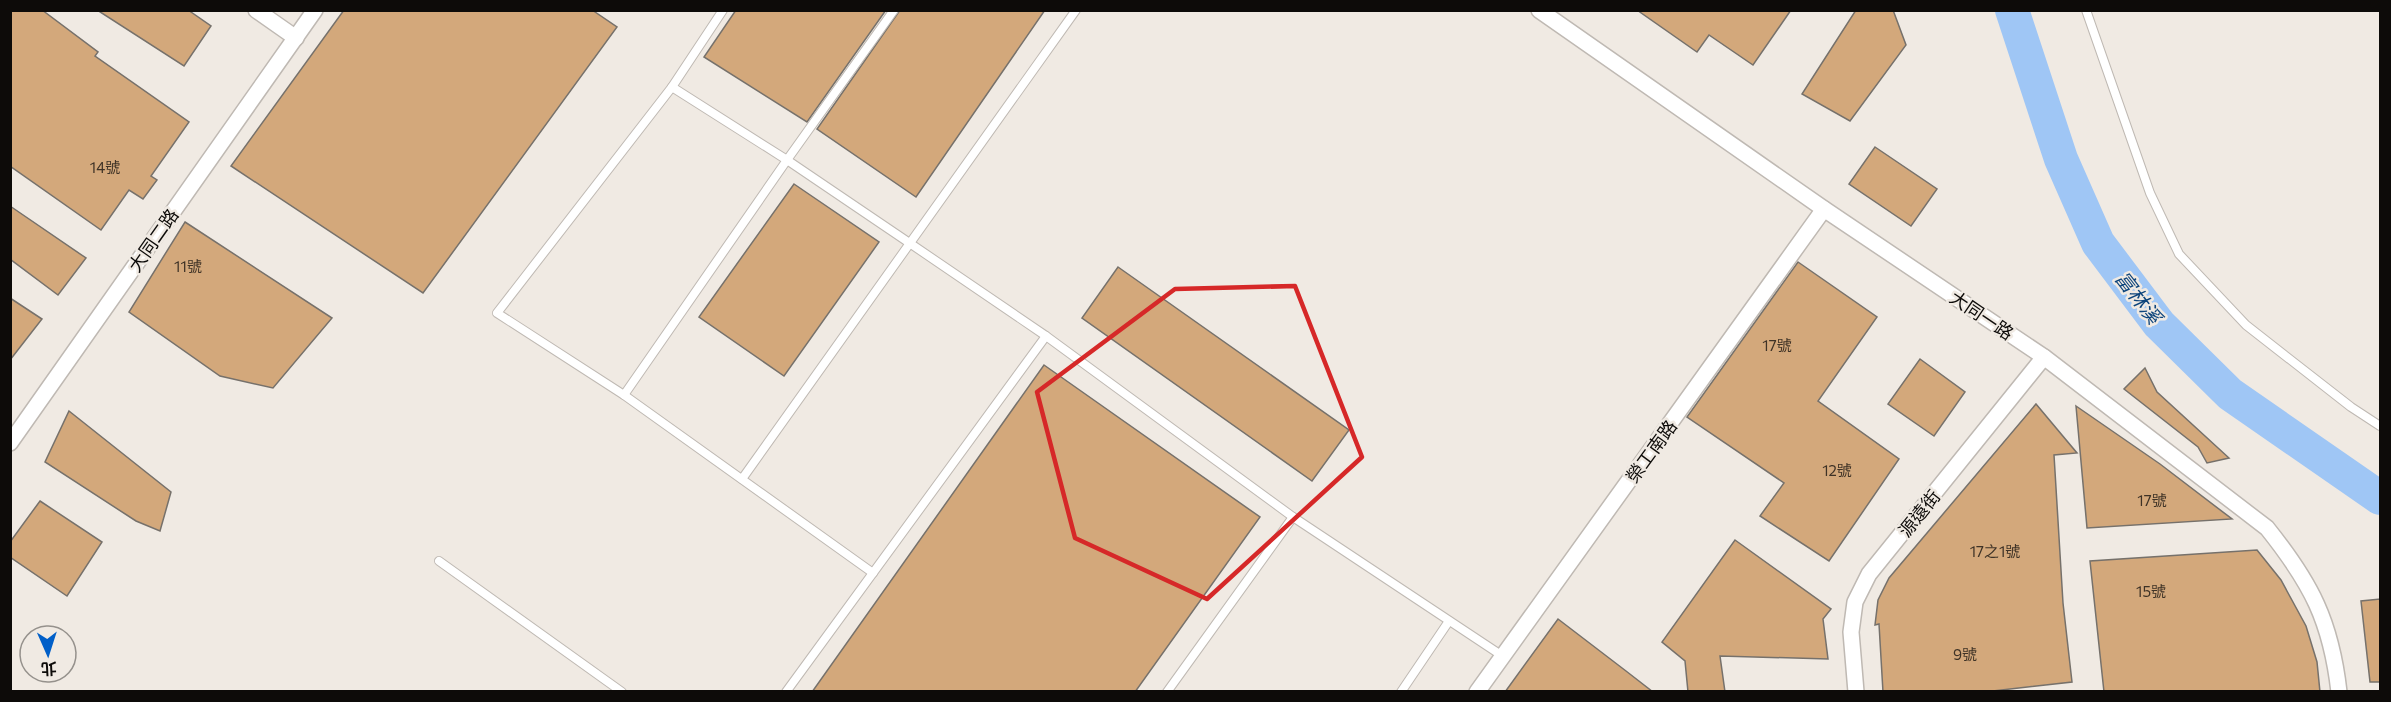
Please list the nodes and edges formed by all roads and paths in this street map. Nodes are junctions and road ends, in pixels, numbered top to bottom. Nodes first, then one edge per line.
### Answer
1 (256, 10) edge
2 (315, 10) edge
3 (723, 10) edge
4 (894, 10) edge
5 (1076, 10) edge
6 (1539, 10) edge
7 (2086, 10) edge
8 (296, 38) junction
9 (672, 87) junction
10 (787, 160) junction
11 (1824, 209) junction
12 (911, 244) junction
13 (1046, 336) junction
14 (2044, 357) junction
15 (624, 395) junction
16 (2380, 426) edge
17 (10, 443) edge
18 (742, 479) junction
19 (1293, 517) junction
20 (439, 561) dead end
21 (873, 573) junction
22 (1449, 621) junction
23 (1504, 657) junction
24 (622, 692) edge
25 (786, 692) edge
26 (1167, 692) edge
27 (1401, 692) edge
28 (1477, 692) edge
29 (1856, 692) edge
30 (2339, 692) edge

1 - 8 street
2 - 8 street, 大同二路
3 - 9 lane
4 - 10 lane
5 - 12 lane
6 - 11 street, 大同一路
7 - 16 lane
8 - 17 street, 大同二路
9 - 10 lane
9 - 15 lane
10 - 12 lane
10 - 15 lane
11 - 14 street, 大同一路
11 - 23 street, 榮工南路
12 - 13 lane
12 - 18 lane
13 - 19 lane
13 - 21 lane
14 - 29 street, 源遠街
14 - 30 street, 大同一路
15 - 18 lane
18 - 21 lane
19 - 22 lane
19 - 26 lane
20 - 24 lane
21 - 25 lane
22 - 23 lane
22 - 27 lane
23 - 28 street, 榮工南路

